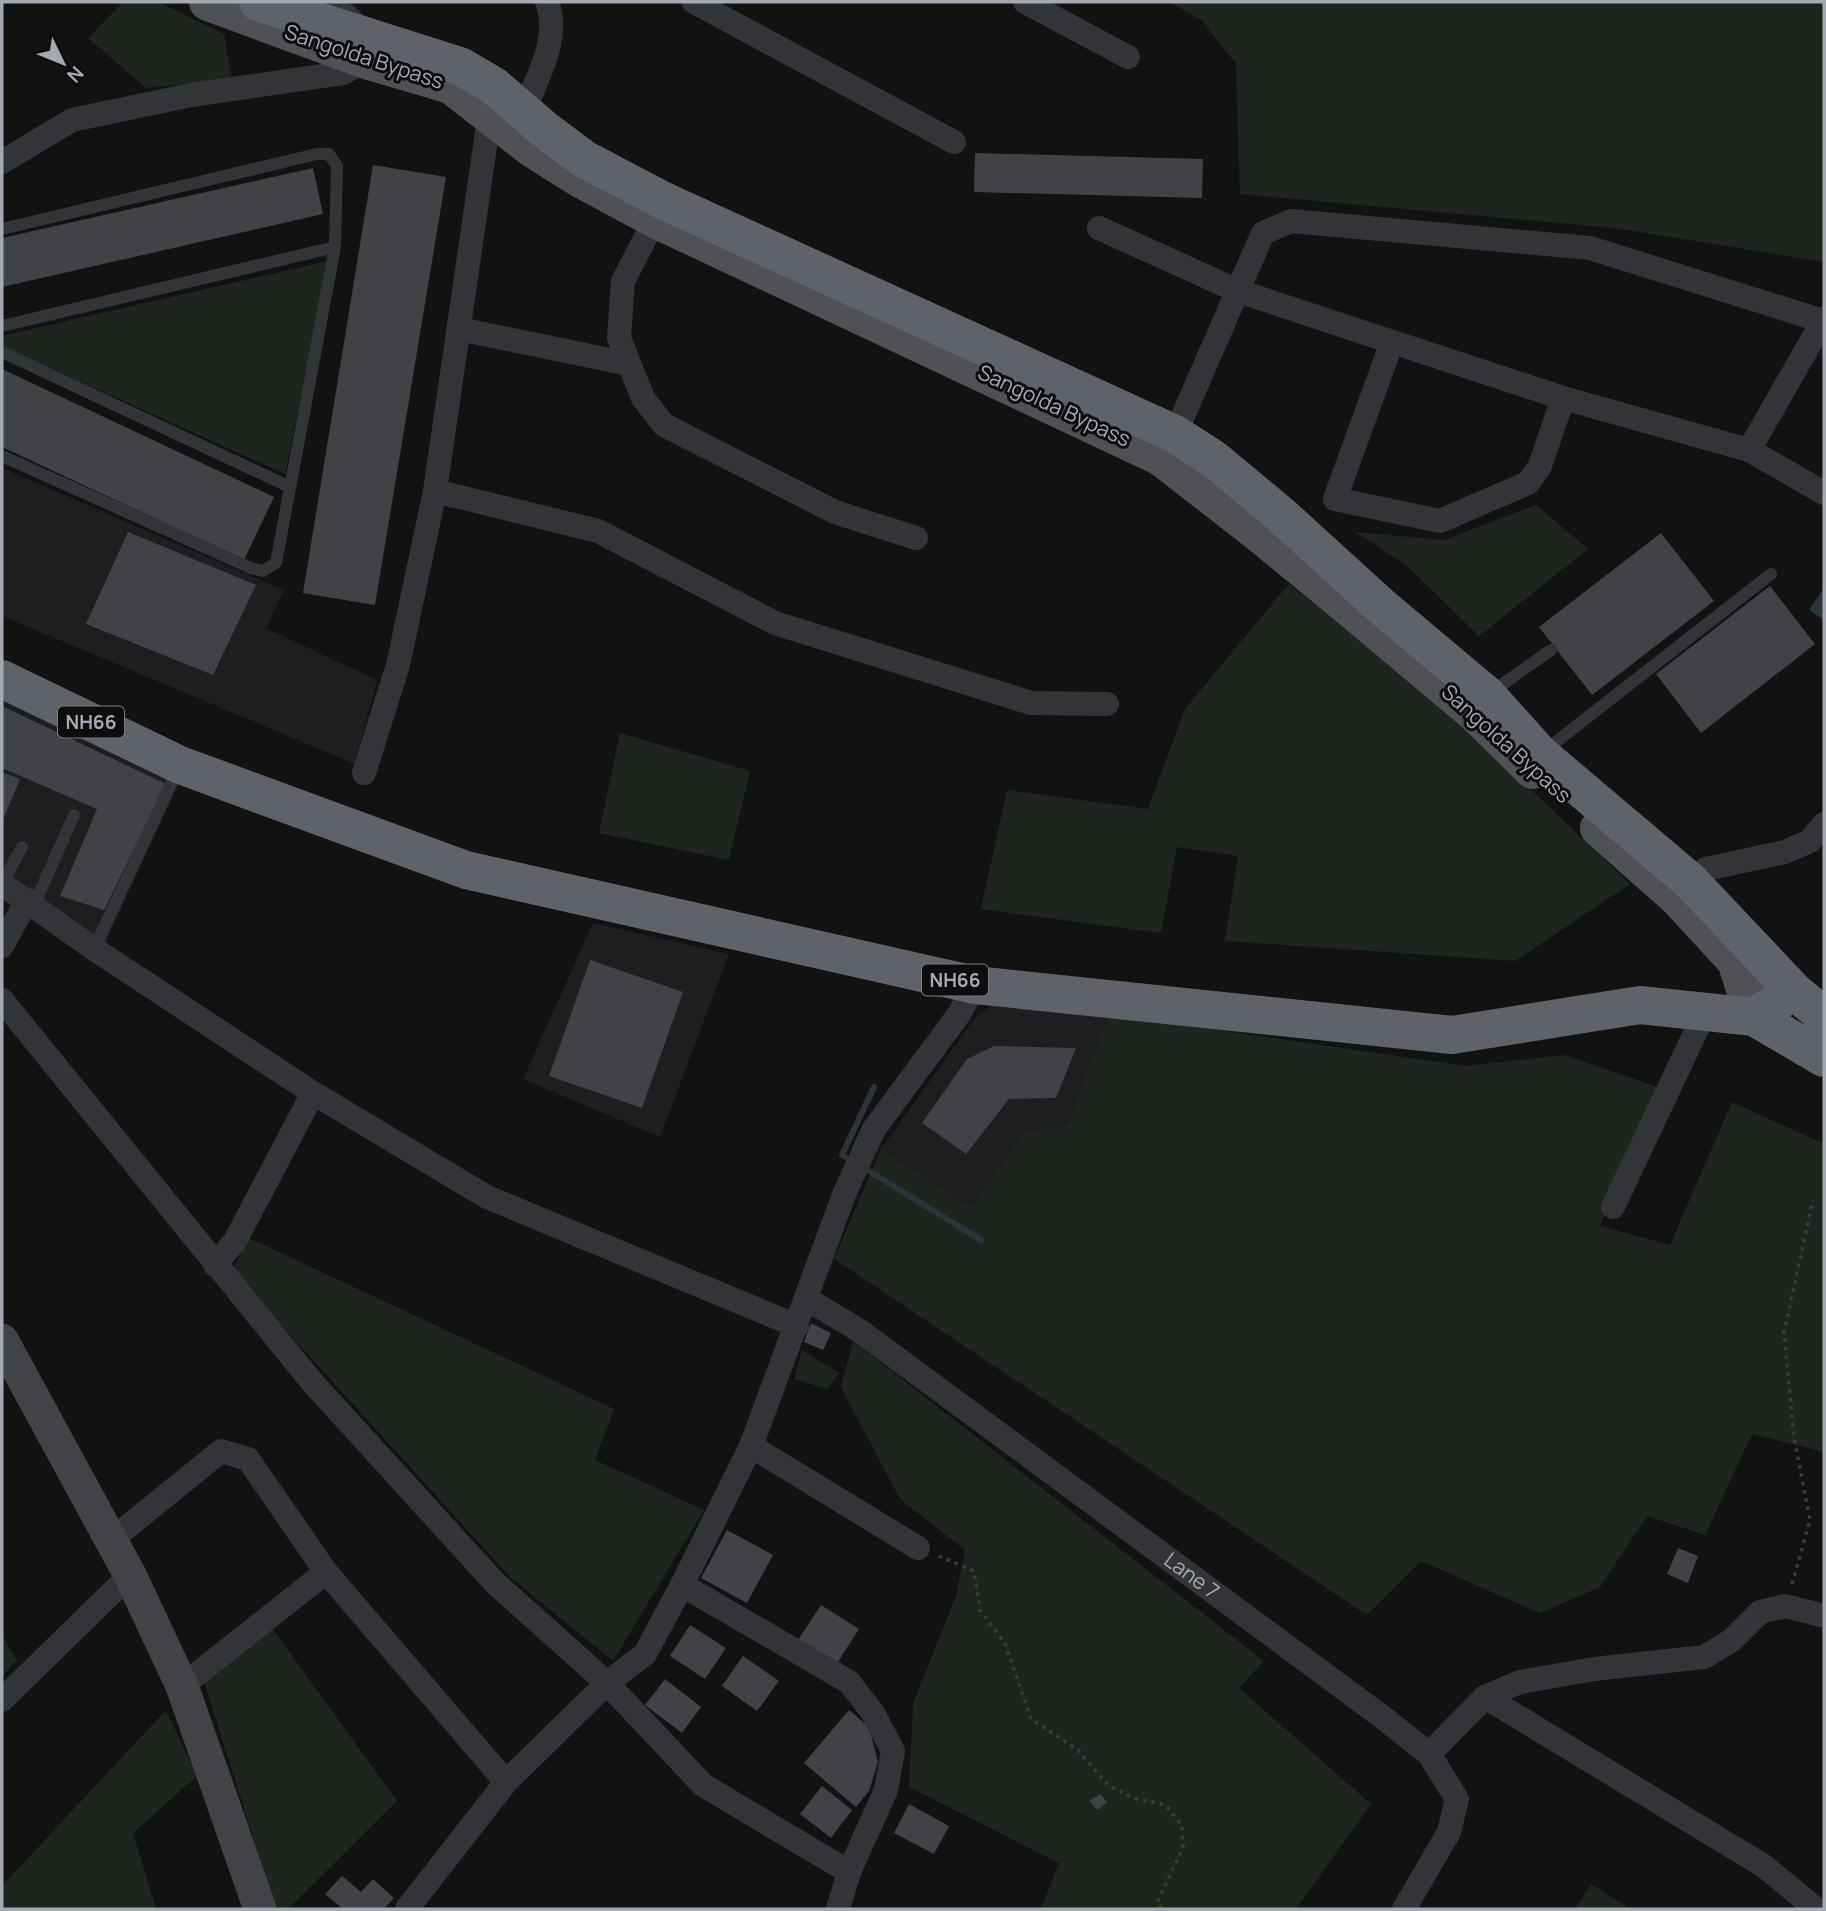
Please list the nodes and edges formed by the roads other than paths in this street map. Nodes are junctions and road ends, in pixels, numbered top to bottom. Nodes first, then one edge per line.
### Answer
1 (208, 2) edge
2 (258, 2) edge
3 (330, 2) edge
4 (547, 2) edge
5 (694, 2) edge
6 (1025, 2) edge
7 (369, 49) junction
8 (1128, 57) dead end
9 (503, 104) junction
10 (954, 142) dead end
11 (2, 162) edge
12 (660, 210) junction
13 (1099, 228) dead end
14 (2, 229) edge
15 (335, 247) junction
16 (1238, 291) junction
17 (1824, 320) edge
18 (2, 326) edge
19 (459, 329) junction
20 (1392, 342) junction
21 (2, 352) edge
22 (629, 364) junction
23 (1563, 398) junction
24 (1175, 434) junction
25 (1749, 450) junction
26 (2, 456) edge
27 (290, 487) junction
28 (435, 492) junction
29 (1824, 493) edge
30 (916, 538) dead end
31 (1771, 574) dead end
32 (1550, 650) dead end
33 (2, 679) edge
34 (1487, 695) junction
35 (1107, 704) dead end
36 (1540, 754) junction
37 (180, 765) junction
38 (364, 773) dead end
39 (74, 814) dead end
40 (1824, 824) edge
41 (22, 847) dead end
42 (1690, 881) junction
43 (2, 884) edge
44 (31, 902) junction
45 (2, 946) edge
46 (94, 949) junction
47 (975, 985) junction
48 (1794, 991) junction
49 (2, 1000) edge
50 (1705, 1012) junction
51 (1824, 1016) edge
52 (1754, 1017) junction
53 (1824, 1058) edge
54 (313, 1093) junction
55 (1614, 1207) dead end
56 (215, 1265) junction
57 (807, 1299) junction
58 (797, 1326) junction
59 (2, 1340) edge
60 (751, 1446) junction
61 (111, 1540) junction
62 (918, 1548) road end
63 (326, 1572) junction
64 (130, 1575) junction
65 (682, 1585) junction
66 (1824, 1616) edge
67 (607, 1683) junction
68 (182, 1686) junction
69 (1485, 1697) junction
70 (2, 1700) edge
71 (1430, 1754) junction
72 (506, 1782) junction
73 (849, 1872) junction
74 (1410, 1908) edge
75 (260, 1909) edge
76 (407, 1909) edge
77 (838, 1909) edge
78 (1816, 1909) edge

1 - 7 main road, Sangolda Bypass
2 - 7 highway, Sangolda Bypass
3 - 7 street
4 - 9 street
5 - 10 street
6 - 8 street
7 - 9 highway, Sangolda Bypass
7 - 11 street
9 - 12 highway, Sangolda Bypass
9 - 19 street
12 - 22 street
12 - 24 highway, Sangolda Bypass
12 - 52 main road, Sangolda Bypass
13 - 16 street
14 - 15 lane
15 - 18 lane
15 - 27 lane
16 - 17 street
16 - 20 street
16 - 24 street
17 - 25 street
19 - 22 street
19 - 28 street
20 - 23 street
20 - 23 street
21 - 27 lane
22 - 30 street
23 - 25 street
24 - 34 highway, Sangolda Bypass
25 - 29 street
26 - 27 lane
28 - 35 street
28 - 38 street
31 - 36 lane
32 - 34 lane
33 - 37 highway, NH66
34 - 36 highway, Sangolda Bypass
36 - 42 highway, Sangolda Bypass
37 - 46 lane
37 - 47 highway, NH66
39 - 44 lane
40 - 42 street
41 - 43 lane
42 - 48 highway, Sangolda Bypass
43 - 44 street
44 - 45 street
44 - 46 street
46 - 54 street
47 - 50 highway, NH66
47 - 57 street
48 - 51 highway, Sangolda Bypass
48 - 52 highway
49 - 56 street
50 - 52 highway, NH66
50 - 55 street
52 - 53 highway
54 - 56 street
54 - 58 street
56 - 67 street
57 - 58 street
57 - 71 street, Lane 7
58 - 60 street
59 - 61 street
60 - 62 street
60 - 65 street
61 - 63 street
61 - 64 street
63 - 68 street
63 - 72 street
64 - 68 street
64 - 70 street
65 - 67 street
65 - 73 street
66 - 69 street
67 - 72 street
67 - 73 street
68 - 75 street
69 - 71 street
69 - 78 street
71 - 74 street, Lane 7
72 - 76 street
73 - 77 street

